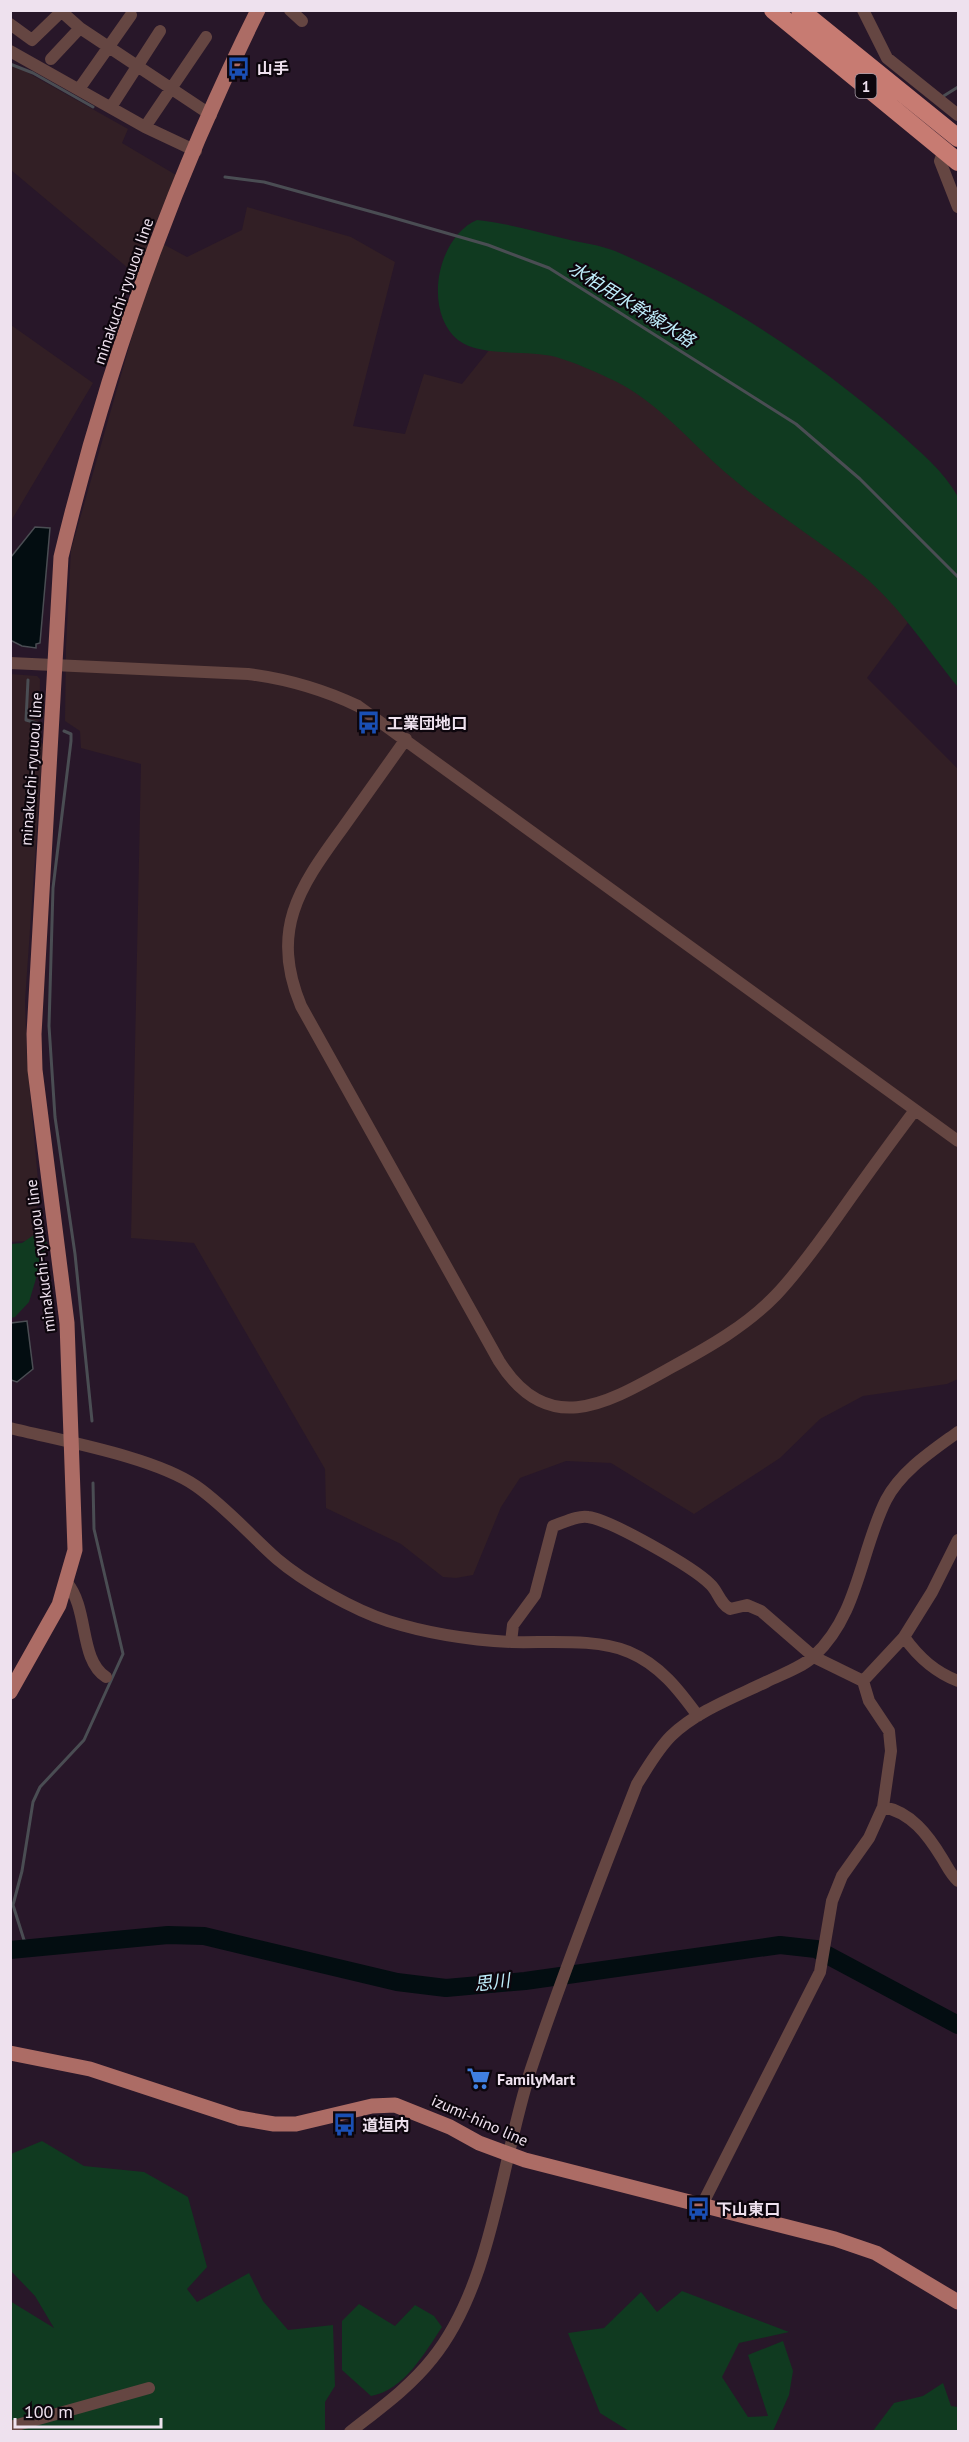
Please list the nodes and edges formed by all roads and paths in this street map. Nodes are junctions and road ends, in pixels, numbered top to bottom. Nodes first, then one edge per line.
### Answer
1 (258, 10) edge
2 (290, 10) edge
3 (773, 10) edge
4 (800, 10) edge
5 (864, 10) edge
6 (62, 11) edge
7 (131, 15) dead end
8 (302, 21) dead end
9 (10, 24) edge
10 (80, 28) junction
11 (160, 31) dead end
12 (206, 37) dead end
13 (108, 47) junction
14 (10, 51) edge
15 (51, 60) dead end
16 (138, 67) junction
17 (79, 89) junction
18 (171, 90) junction
19 (111, 107) junction
20 (211, 115) junction
21 (958, 115) edge
22 (145, 127) junction
23 (958, 138) edge
24 (944, 150) junction
25 (196, 151) junction
26 (958, 162) edge
27 (958, 207) edge
28 (10, 663) edge
29 (56, 665) junction
30 (406, 739) junction
31 (915, 1110) junction
32 (958, 1141) edge
33 (10, 1428) edge
34 (958, 1432) edge
35 (73, 1444) junction
36 (958, 1540) edge
37 (67, 1583) junction
38 (904, 1637) junction
39 (511, 1642) junction
40 (814, 1656) junction
41 (106, 1677) dead end
42 (863, 1681) junction
43 (958, 1681) edge
44 (10, 1692) edge
45 (698, 1716) junction
46 (883, 1806) junction
47 (958, 1881) edge
48 (10, 2053) edge
49 (508, 2154) junction
50 (702, 2205) junction
51 (958, 2302) edge
52 (149, 2388) dead end
53 (10, 2427) edge
54 (350, 2432) edge

1 - 20 main road, minakuchi-ryuuou line
2 - 8 street
3 - 24 highway, 1
4 - 23 highway, 1
5 - 21 street
6 - 9 street
6 - 10 street
7 - 13 street
10 - 13 street
10 - 15 street
11 - 16 street
12 - 18 street
13 - 16 street
13 - 17 street
14 - 17 street
16 - 18 street
16 - 19 street
17 - 19 street
18 - 20 street
18 - 22 street
19 - 22 street
20 - 25 main road, minakuchi-ryuuou line
22 - 25 street
24 - 26 highway, 1
24 - 27 street
25 - 29 main road, minakuchi-ryuuou line
28 - 29 street
29 - 30 street
29 - 35 main road, minakuchi-ryuuou line
30 - 31 street
30 - 31 street
31 - 32 street
33 - 35 street
34 - 40 street
35 - 37 main road, minakuchi-ryuuou line
35 - 39 street
36 - 38 street
37 - 41 street
37 - 44 main road, minakuchi-ryuuou line
38 - 42 street
38 - 43 street
39 - 40 street
39 - 45 street
40 - 42 street
40 - 45 street
42 - 46 street
45 - 49 street
46 - 47 street
46 - 50 street
48 - 49 main road, izumi-hino line
49 - 50 main road, izumi-hino line
49 - 54 street
50 - 51 main road, izumi-hino line
52 - 53 street

